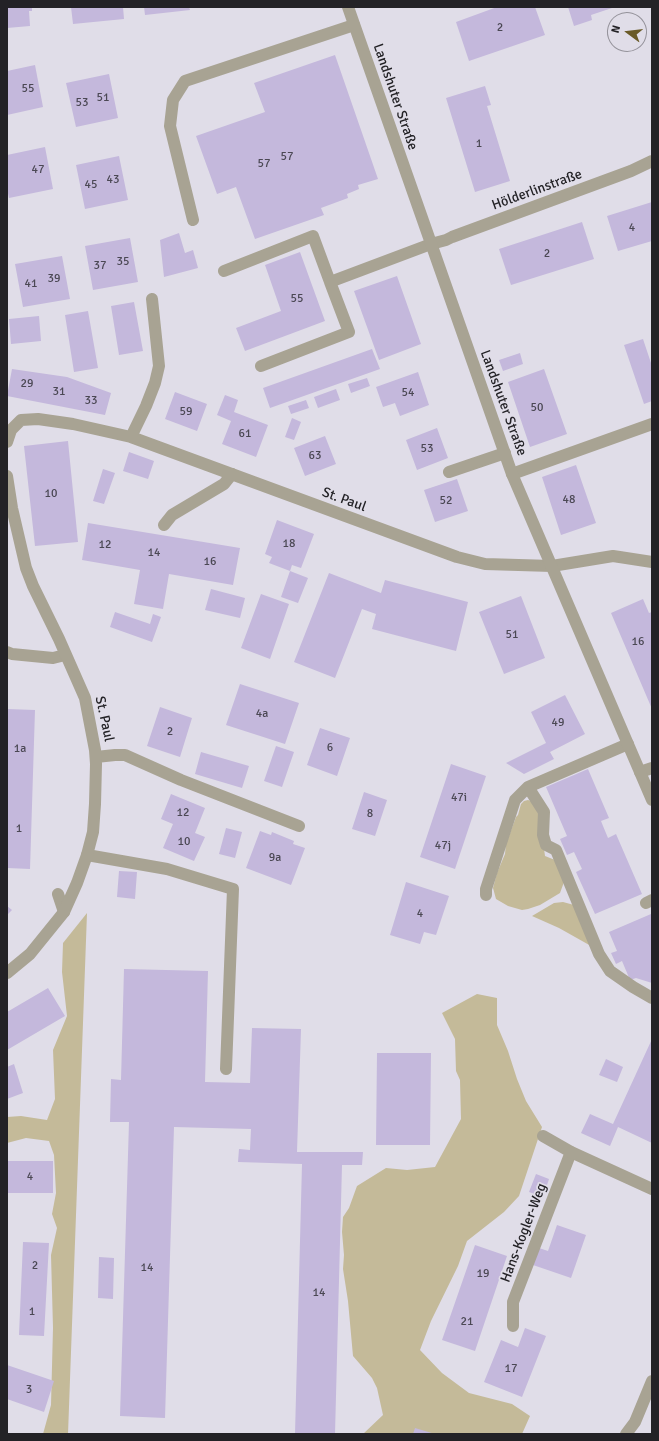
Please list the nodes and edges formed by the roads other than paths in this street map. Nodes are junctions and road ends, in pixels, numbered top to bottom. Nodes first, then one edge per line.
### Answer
1 (348, 7) edge
2 (354, 25) junction
3 (652, 161) edge
4 (193, 220) dead end
5 (431, 244) junction
6 (224, 271) dead end
7 (330, 282) junction
8 (152, 298) dead end
9 (261, 366) dead end
10 (652, 424) edge
11 (8, 432) edge
12 (131, 437) junction
13 (504, 453) junction
14 (449, 472) dead end
15 (232, 474) junction
16 (512, 474) junction
17 (7, 476) edge
18 (164, 525) dead end
19 (652, 562) edge
20 (552, 566) junction
21 (7, 652) edge
22 (65, 654) junction
23 (628, 744) junction
24 (96, 757) junction
25 (652, 768) edge
26 (640, 772) junction
27 (528, 787) junction
28 (652, 800) edge
29 (299, 826) dead end
30 (87, 855) junction
31 (58, 894) dead end
32 (486, 895) dead end
33 (64, 912) junction
34 (7, 973) edge
35 (652, 998) edge
36 (226, 1069) dead end
37 (543, 1136) dead end
38 (571, 1152) junction
39 (652, 1189) edge
40 (513, 1326) dead end
41 (652, 1381) edge
42 (626, 1434) edge

1 - 2 street, Landshuter Straße
2 - 4 street
2 - 5 street, Landshuter Straße
3 - 5 street, Hölderlinstraße
5 - 7 street, Hölderlinstraße
5 - 13 street, Landshuter Straße
6 - 7 street
7 - 9 street
8 - 12 street
10 - 16 street
11 - 12 street, St. Paul
12 - 15 street, St. Paul
13 - 14 street
13 - 16 street, Landshuter Straße
15 - 18 street
15 - 20 street, St. Paul
16 - 20 street, Landshuter Straße
17 - 22 street, St. Paul
19 - 20 street, St. Paul
20 - 23 street, Landshuter Straße
21 - 22 street
22 - 24 street, St. Paul
23 - 26 street, Landshuter Straße
23 - 27 street
24 - 29 street
24 - 30 street, St. Paul
25 - 26 street
26 - 28 street, Landshuter Straße
27 - 32 street
27 - 35 street
30 - 33 street, St. Paul
30 - 36 street
31 - 33 street
33 - 34 street, St. Paul
37 - 38 street
38 - 39 street
38 - 40 street, Hans-Kogler-Weg
41 - 42 street

